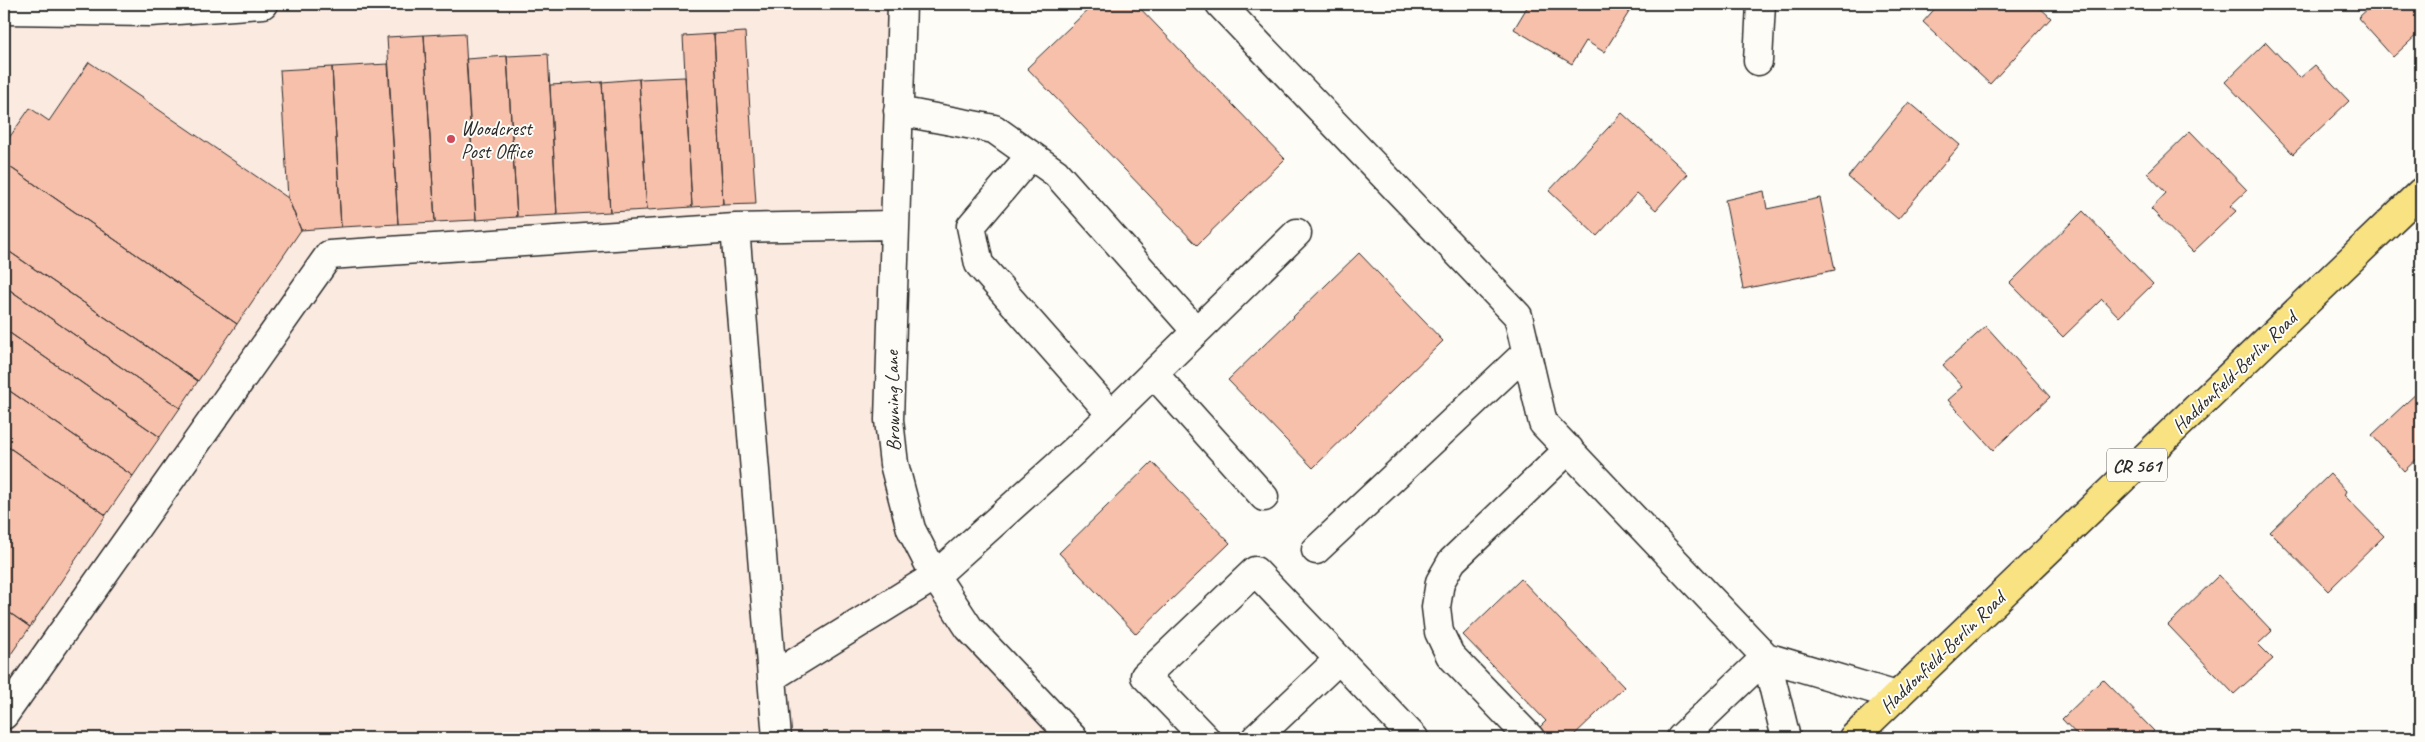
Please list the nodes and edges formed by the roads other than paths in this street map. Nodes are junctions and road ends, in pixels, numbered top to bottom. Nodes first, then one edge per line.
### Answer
1 (263, 4) edge
2 (902, 4) edge
3 (1220, 4) edge
4 (1760, 4) edge
5 (4, 10) edge
6 (1758, 61) dead end
7 (898, 111) junction
8 (1031, 155) junction
9 (2421, 192) edge
10 (894, 225) junction
11 (736, 228) junction
12 (1297, 233) dead end
13 (1196, 331) junction
14 (1526, 354) junction
15 (1153, 373) junction
16 (1111, 414) junction
17 (1568, 449) junction
18 (1264, 497) dead end
19 (1316, 550) dead end
20 (935, 576) junction
21 (1766, 657) junction
22 (1339, 659) junction
23 (772, 677) junction
24 (1896, 696) junction
25 (4, 715) edge
26 (777, 738) edge
27 (1073, 738) edge
28 (1205, 738) edge
29 (1256, 738) edge
30 (1414, 738) edge
31 (1530, 738) edge
32 (1681, 738) edge
33 (1786, 738) edge
34 (1853, 738) edge

1 - 5 street
2 - 7 street, Browning Lane
3 - 14 street
4 - 6 street
7 - 8 street
7 - 10 street, Browning Lane
8 - 13 street
8 - 16 street
9 - 24 main road, Haddonfield-Berlin Road / CR 561
10 - 11 street
10 - 20 street, Browning Lane
11 - 23 street
11 - 25 street
12 - 13 street
13 - 15 street
14 - 17 street
14 - 19 street
15 - 16 street
15 - 18 street
16 - 20 street
17 - 21 street
17 - 31 street
20 - 23 street
20 - 27 street, Browning Lane
21 - 24 street
21 - 32 street
21 - 33 street
22 - 28 street
22 - 29 street
22 - 30 street
23 - 26 street
24 - 34 main road, Haddonfield-Berlin Road / CR 561

